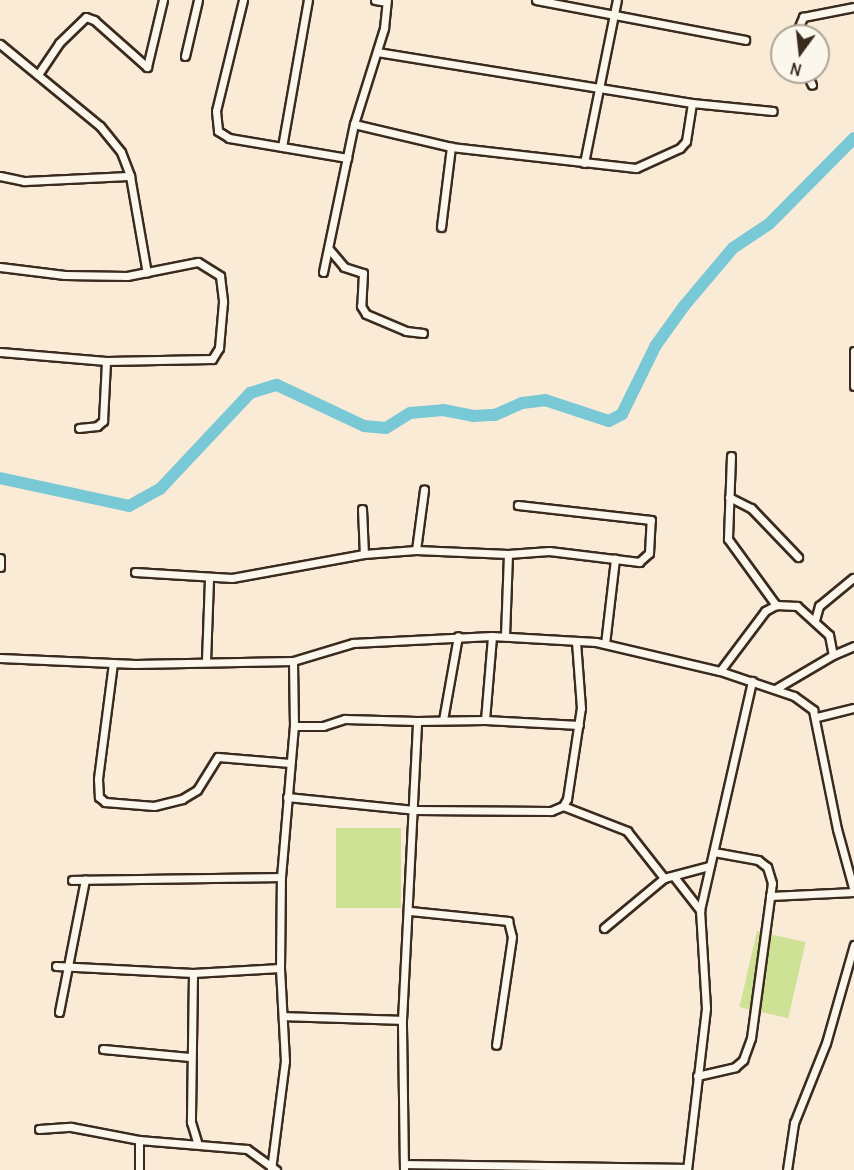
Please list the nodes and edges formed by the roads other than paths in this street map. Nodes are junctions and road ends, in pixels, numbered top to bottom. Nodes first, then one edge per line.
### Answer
1 (163, 0) edge
2 (198, 0) edge
3 (243, 0) edge
4 (308, 0) edge
5 (375, 0) edge
6 (536, 0) edge
7 (617, 0) edge
8 (386, 1) edge
9 (854, 7) edge
10 (614, 13) junction
11 (800, 24) edge
12 (745, 40) dead end
13 (0, 44) edge
14 (377, 52) junction
15 (185, 56) dead end
16 (39, 73) junction
17 (600, 88) junction
18 (692, 103) junction
19 (773, 111) dead end
20 (354, 124) junction
21 (282, 147) junction
22 (451, 147) junction
23 (347, 158) junction
24 (584, 164) junction
25 (0, 176) edge
26 (130, 176) junction
27 (441, 228) dead end
28 (329, 249) junction
29 (0, 267) edge
30 (323, 272) dead end
31 (147, 273) junction
32 (423, 333) dead end
33 (854, 351) edge
34 (0, 352) edge
35 (106, 361) junction
36 (854, 386) edge
37 (79, 428) dead end
38 (732, 456) dead end
39 (424, 490) dead end
40 (729, 497) junction
41 (518, 505) dead end
42 (362, 509) dead end
43 (416, 550) junction
44 (364, 554) junction
45 (508, 554) junction
46 (798, 557) dead end
47 (0, 558) edge
48 (615, 559) junction
49 (0, 567) edge
50 (135, 572) dead end
51 (209, 578) junction
52 (853, 578) edge
53 (776, 605) junction
54 (815, 620) junction
55 (458, 636) junction
56 (492, 636) junction
57 (505, 636) junction
58 (576, 641) junction
59 (605, 644) junction
60 (854, 646) edge
61 (833, 655) junction
62 (0, 658) edge
63 (206, 661) junction
64 (293, 661) junction
65 (113, 663) junction
66 (720, 671) junction
67 (752, 681) junction
68 (775, 689) junction
69 (854, 708) edge
70 (817, 717) junction
71 (442, 720) junction
72 (485, 720) junction
73 (417, 721) junction
74 (579, 725) junction
75 (294, 726) junction
76 (290, 763) junction
77 (287, 796) junction
78 (563, 806) junction
79 (416, 810) junction
80 (714, 852) junction
81 (709, 866) junction
82 (281, 877) junction
83 (664, 878) junction
84 (675, 878) junction
85 (72, 880) dead end
86 (85, 880) junction
87 (854, 892) edge
88 (770, 896) junction
89 (700, 910) junction
90 (410, 911) junction
91 (604, 928) dead end
92 (854, 945) edge
93 (56, 966) dead end
94 (69, 966) junction
95 (279, 968) junction
96 (193, 973) junction
97 (59, 1012) dead end
98 (283, 1016) junction
99 (402, 1020) junction
100 (496, 1045) dead end
101 (103, 1049) dead end
102 (190, 1057) junction
103 (697, 1076) junction
104 (39, 1129) dead end
105 (139, 1140) junction
106 (197, 1142) junction
107 (404, 1167) edge
108 (548, 1167) edge
109 (273, 1169) edge
110 (687, 1169) edge
111 (139, 1170) edge
112 (787, 1170) edge

1 - 16 street
2 - 15 street
3 - 21 street
4 - 21 street
5 - 8 street
6 - 10 street
7 - 10 street
8 - 14 street
9 - 11 street
10 - 12 street
10 - 17 street
13 - 16 street
14 - 17 street
14 - 20 street
16 - 26 street
17 - 18 street
17 - 24 street
18 - 19 street
18 - 24 street
20 - 22 street
20 - 23 street
21 - 23 street
22 - 24 street
22 - 27 street
23 - 28 street
25 - 26 street
26 - 31 street
28 - 30 street
28 - 32 street
29 - 31 street
31 - 35 street
33 - 36 street
34 - 35 street
35 - 37 street
38 - 40 street
39 - 43 street
40 - 46 street
40 - 53 street
41 - 48 street
42 - 44 street
43 - 44 street
43 - 45 street
44 - 51 street
45 - 48 street
45 - 57 street
47 - 49 street
48 - 59 street
50 - 51 street
51 - 63 street
52 - 54 street
53 - 54 street
53 - 66 street
54 - 61 street
55 - 56 street
55 - 64 street
55 - 71 street
56 - 57 street
56 - 72 street
57 - 58 street
58 - 59 street
58 - 74 street
59 - 66 street
60 - 61 street
61 - 68 street
62 - 65 street
63 - 64 street
63 - 65 street
64 - 75 street
65 - 76 street
66 - 67 street
67 - 68 street
67 - 80 street
68 - 70 street
69 - 70 street
70 - 87 street
71 - 72 street
71 - 73 street
72 - 74 street
73 - 75 street
73 - 79 street
74 - 78 street
75 - 76 street
76 - 77 street
77 - 79 street
77 - 82 street
78 - 79 street
78 - 83 street
79 - 90 street
80 - 81 street
80 - 88 street
81 - 84 street
81 - 89 street
82 - 86 street
82 - 95 street
83 - 84 street
83 - 91 street
84 - 89 street
85 - 86 street
86 - 94 street
87 - 88 street
88 - 103 street
89 - 103 street
90 - 99 street
90 - 100 street
92 - 112 street
93 - 94 street
94 - 96 street
94 - 97 street
95 - 96 street
95 - 98 street
96 - 102 street
98 - 99 street
98 - 109 street
99 - 107 street
101 - 102 street
102 - 106 street
103 - 110 street
104 - 105 street
105 - 106 street
105 - 111 street
106 - 109 street
107 - 108 street
108 - 110 street

